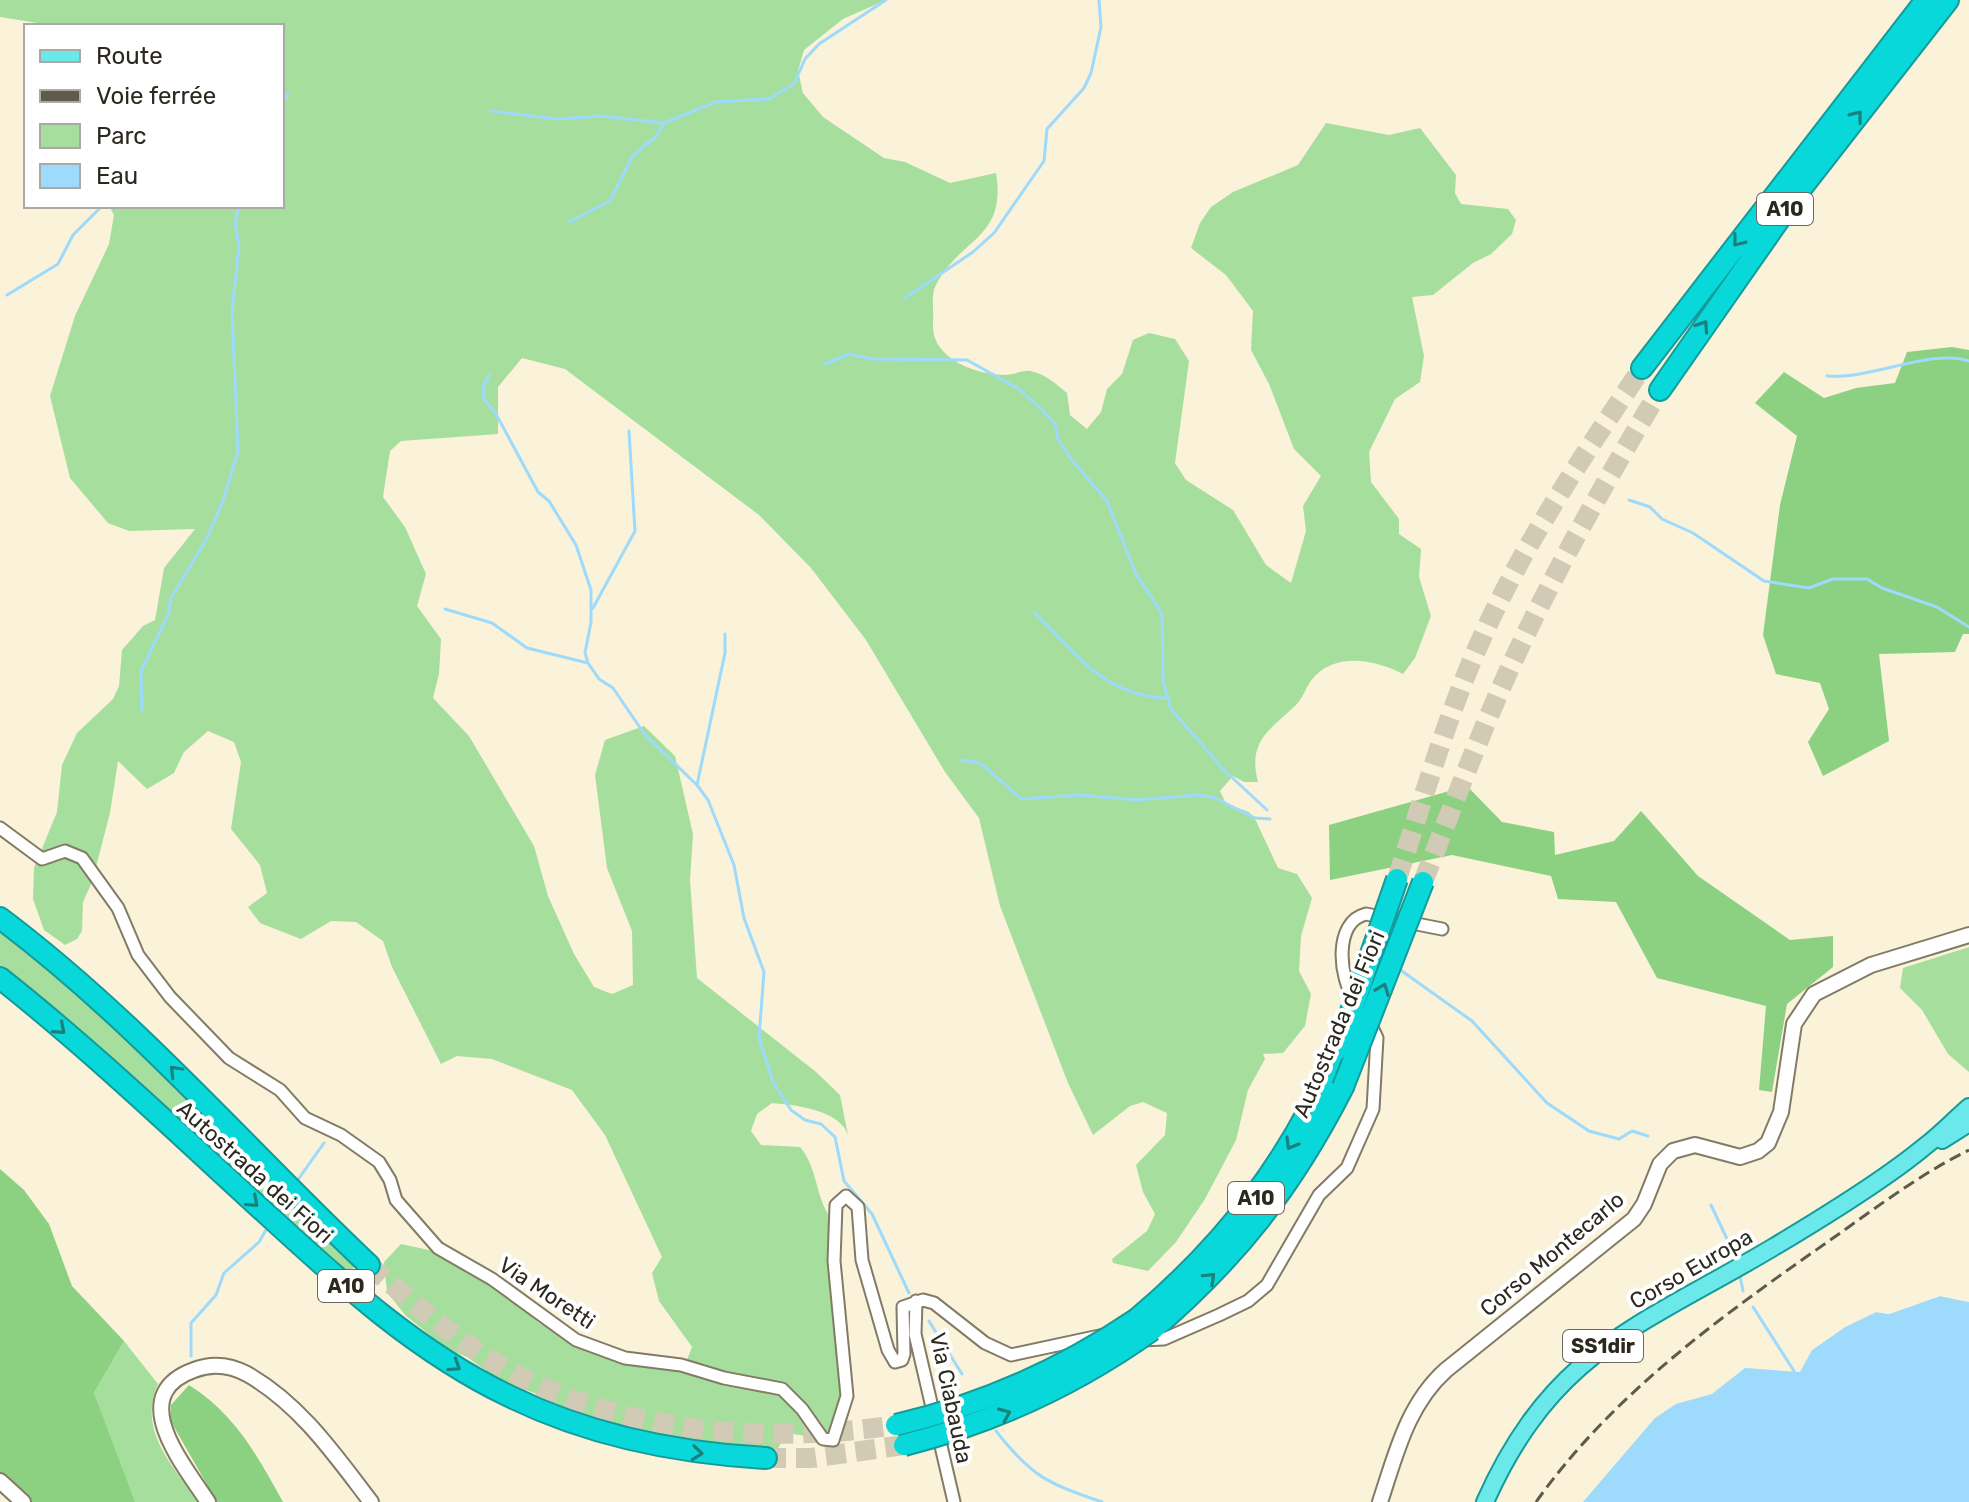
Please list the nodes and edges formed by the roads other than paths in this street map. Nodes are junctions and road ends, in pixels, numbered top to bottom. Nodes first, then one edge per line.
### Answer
1 (1926, 0) edge
2 (1948, 0) edge
3 (1913, 30) junction
4 (1642, 368) tunnel mouth
5 (1660, 390) tunnel mouth
6 (0, 828) edge
7 (1397, 879) tunnel mouth
8 (1423, 882) tunnel mouth
9 (0, 918) edge
10 (1442, 929) dead end
11 (1969, 935) edge
12 (0, 978) edge
13 (1969, 1107) edge
14 (1969, 1123) edge
15 (1926, 1147) junction
16 (369, 1265) tunnel mouth
17 (916, 1301) junction
18 (1144, 1324) junction
19 (896, 1425) tunnel mouth
20 (904, 1445) tunnel mouth
21 (766, 1458) tunnel mouth
22 (0, 1481) edge
23 (23, 1502) edge
24 (208, 1502) edge
25 (371, 1502) edge
26 (954, 1502) edge
27 (1380, 1502) edge
28 (1485, 1502) edge

1 - 3 highway, A10
2 - 3 highway, A10
3 -> 4 highway, A10
5 -> 3 highway, A10
6 - 17 street, Via Moretti
7 -> 18 highway, Autostrada dei Fiori / A10, bridge
18 -> 8 highway, Autostrada dei Fiori / A10, bridge
16 -> 9 highway, Autostrada dei Fiori / A10
10 - 17 street
11 - 27 main road, Corso Montecarlo
12 -> 21 highway, Autostrada dei Fiori / A10
13 - 15 main road, Corso Europa / SS1dir
14 - 15 main road, Corso Europa / SS1dir
15 - 28 main road, Corso Europa / SS1dir
17 - 26 street, Via Ciabauda
18 - 19 highway, Autostrada dei Fiori / A10, bridge
20 -> 18 highway, Autostrada dei Fiori / A10, bridge
22 - 23 main road
24 - 25 main road

